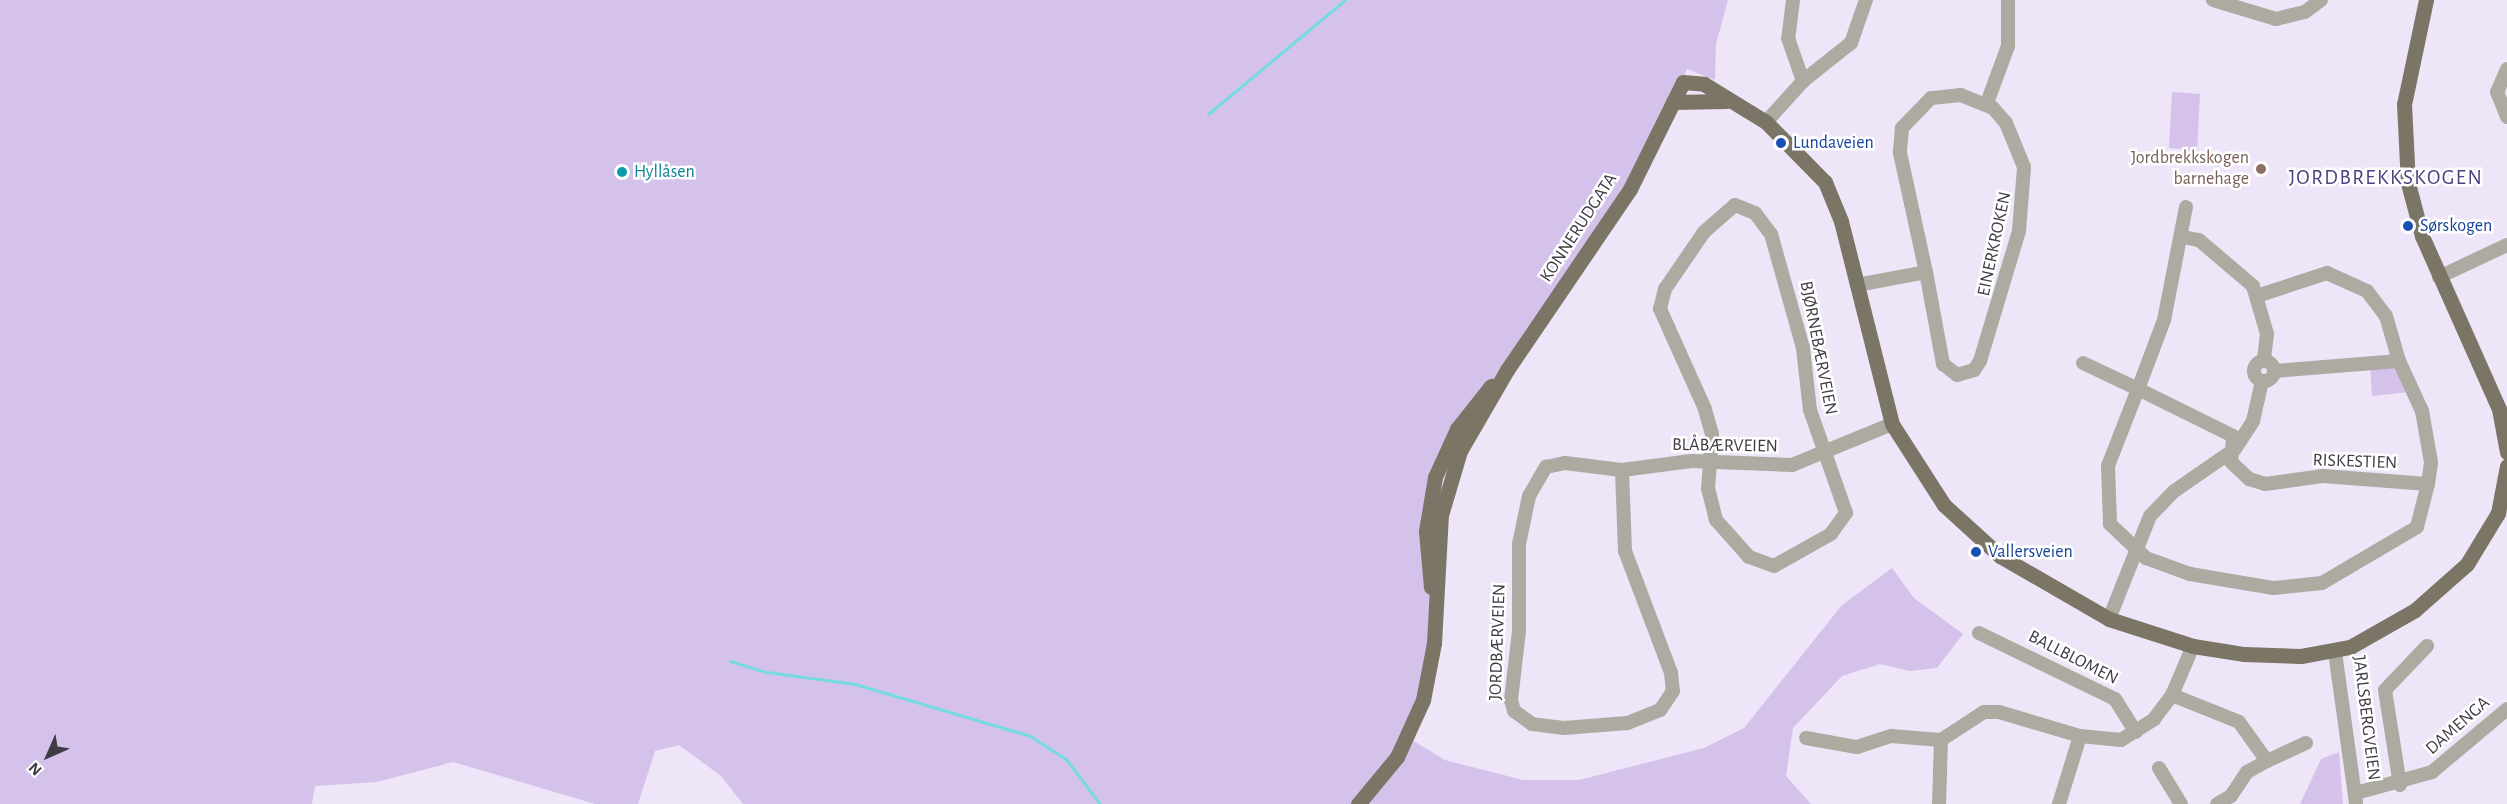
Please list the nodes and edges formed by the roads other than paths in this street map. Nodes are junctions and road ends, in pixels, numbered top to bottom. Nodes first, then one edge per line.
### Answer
1 (1793, 0) edge
2 (1866, 0) edge
3 (2008, 0) edge
4 (2213, 0) edge
5 (2321, 0) edge
6 (2426, 0) edge
7 (2507, 69) edge
8 (1803, 81) junction
9 (1987, 103) junction
10 (2507, 117) edge
11 (1767, 122) junction
12 (2186, 207) dead end
13 (2183, 237) junction
14 (2507, 245) edge
15 (1926, 272) junction
16 (2439, 277) junction
17 (1857, 285) junction
18 (2258, 296) junction
19 (2264, 360) junction
20 (2399, 361) junction
21 (2083, 363) dead end
22 (2274, 370) junction
23 (2262, 381) junction
24 (2138, 389) junction
25 (1892, 424) junction
26 (2235, 449) junction
27 (1826, 452) junction
28 (2507, 452) edge
29 (1710, 462) junction
30 (2507, 466) edge
31 (1622, 470) junction
32 (2428, 484) junction
33 (2136, 550) junction
34 (2109, 618) junction
35 (1979, 633) dead end
36 (2193, 646) junction
37 (2427, 646) dead end
38 (2335, 651) junction
39 (2172, 695) junction
40 (2507, 708) edge
41 (2136, 732) junction
42 (2080, 736) junction
43 (1806, 738) dead end
44 (1941, 740) junction
45 (2306, 743) dead end
46 (2267, 761) junction
47 (2159, 768) dead end
48 (2400, 785) junction
49 (2356, 799) edge
50 (1358, 804) edge
51 (1939, 804) edge
52 (2059, 804) edge
53 (2181, 804) edge
54 (2217, 804) edge

1 - 8 street
2 - 8 street
3 - 9 street
4 - 5 street
6 - 16 main road
7 - 10 street
8 - 11 street
9 - 15 street, EINERKROKEN
9 - 15 street, EINERKROKEN
11 - 17 main road
11 - 50 main road, KONNERUDGATA
12 - 13 street
13 - 18 street
13 - 24 street
14 - 16 street
15 - 17 street
16 - 28 main road
17 - 25 main road
18 - 19 street
18 - 20 street
19 - 22 street
19 - 23 street
20 - 22 street
20 - 32 street
21 - 24 street, RISKESTIEN
22 - 23 street
23 - 26 street
24 - 26 street, RISKESTIEN
24 - 33 street
25 - 27 street, BLÅBÆRVEIEN
25 - 34 main road
26 - 32 street, RISKESTIEN
26 - 33 street
27 - 29 street, BLÅBÆRVEIEN
27 - 29 street
27 - 29 street, BJØRNEBÆRVEIEN
29 - 31 street, BLÅBÆRVEIEN
30 - 38 main road, JARLSBERGVEIEN
31 - 31 street, JORDBÆRVEIEN
32 - 33 street
33 - 34 street
34 - 36 main road
35 - 41 street, BALLBLOMEN
36 - 38 main road
36 - 39 street
37 - 48 street
38 - 49 street, JARLSBERGVEIEN
39 - 41 street
39 - 46 street
40 - 48 street, DAMENGA
41 - 42 street
42 - 44 street
42 - 52 street
43 - 44 street
44 - 51 street
45 - 46 street
46 - 54 street
47 - 53 street
48 - 49 street, DAMENGA

